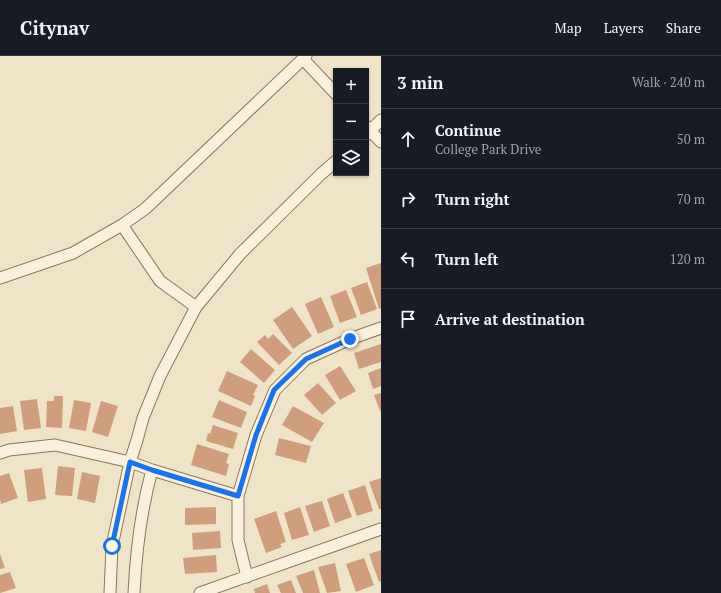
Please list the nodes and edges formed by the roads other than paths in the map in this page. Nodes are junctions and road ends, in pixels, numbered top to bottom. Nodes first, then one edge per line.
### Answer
1 (305, 57) edge
2 (333, 90) edge
3 (381, 120) edge
4 (369, 130) edge
5 (369, 132) edge
6 (381, 142) edge
7 (333, 164) edge
8 (122, 225) junction
9 (0, 278) edge
10 (196, 307) junction
11 (381, 328) edge
12 (0, 453) edge
13 (130, 462) junction
14 (152, 470) junction
15 (238, 496) junction
16 (381, 529) edge
17 (247, 576) junction
18 (110, 593) edge
19 (134, 593) edge
20 (200, 593) edge

1 - 2 street
1 - 8 street
3 - 4 street
5 - 6 street
7 - 10 street
8 - 9 street
8 - 10 street
10 - 13 street
11 - 15 street
12 - 13 street
13 - 14 street
13 - 18 street
14 - 15 street
14 - 19 street
15 - 17 street
16 - 17 street
17 - 20 street

